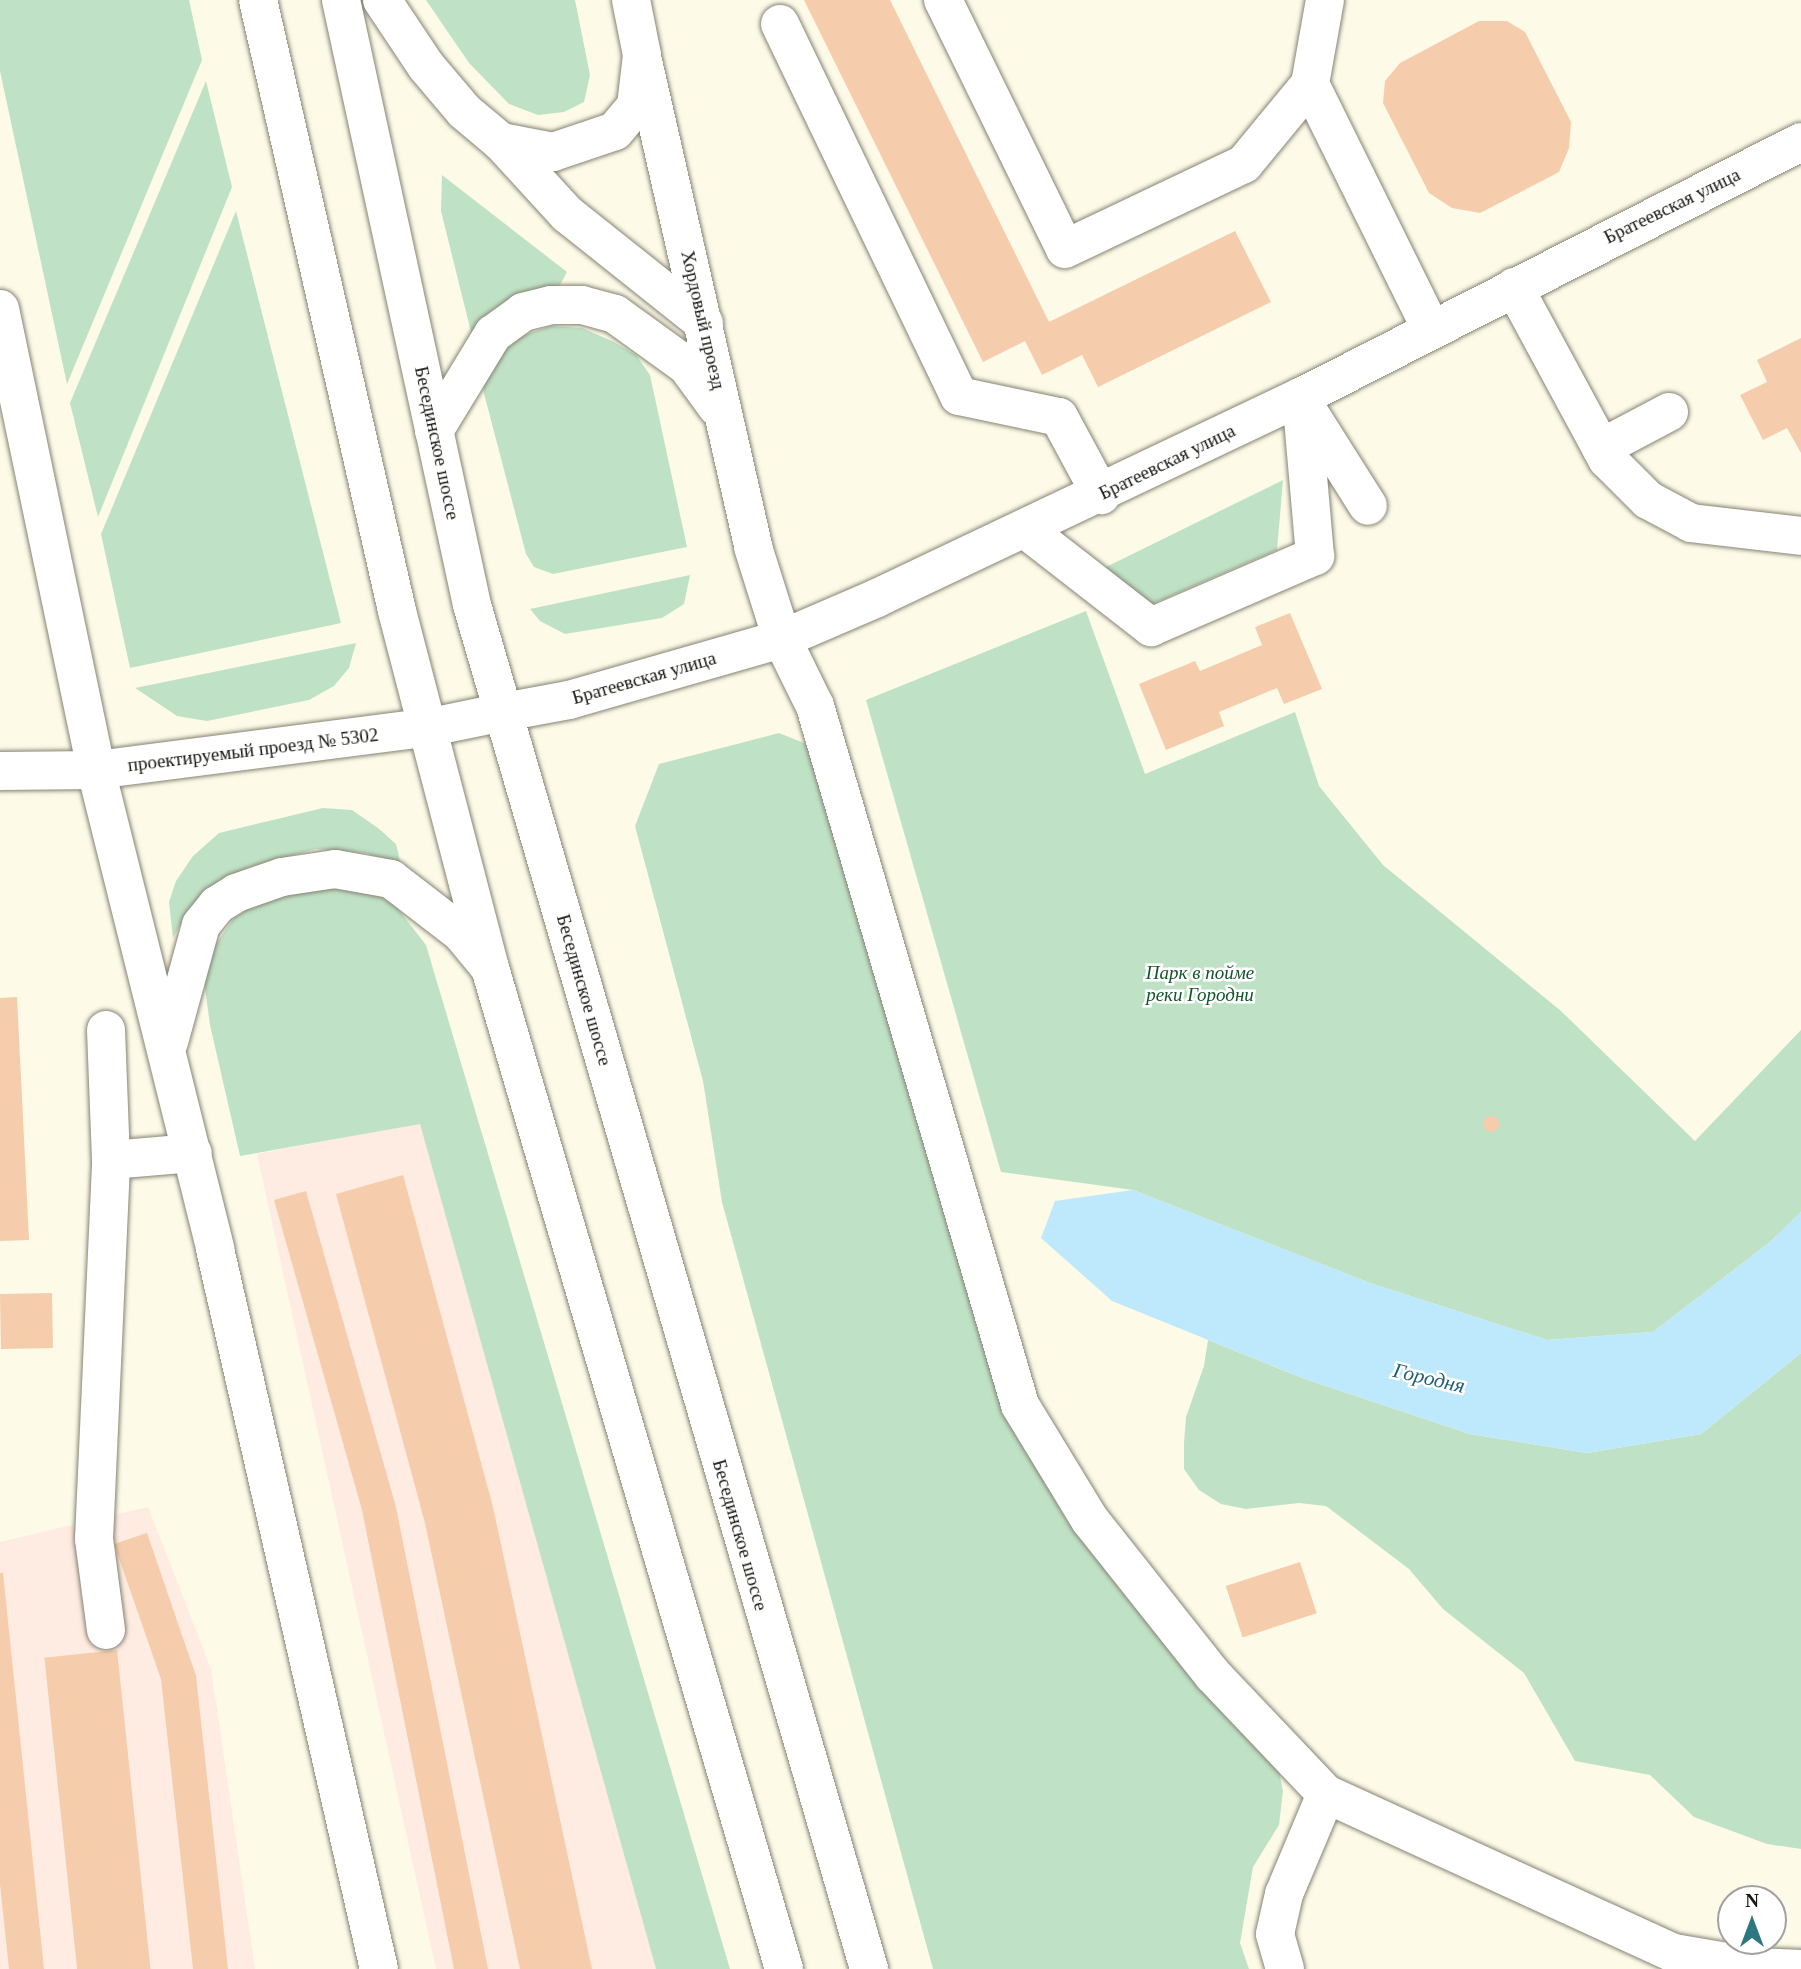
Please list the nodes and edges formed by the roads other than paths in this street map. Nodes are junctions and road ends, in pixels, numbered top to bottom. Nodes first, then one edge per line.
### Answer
1 (258, 0) edge
2 (341, 0) edge
3 (382, 0) edge
4 (631, 0) edge
5 (943, 0) edge
6 (1325, 0) edge
7 (780, 24) dead end
8 (642, 55) junction
9 (1310, 84) junction
10 (501, 142) junction
11 (1801, 142) edge
12 (1514, 287) junction
13 (0, 309) edge
14 (704, 323) junction
15 (1432, 329) junction
16 (1301, 397) junction
17 (1669, 412) dead end
18 (724, 417) junction
19 (434, 431) junction
20 (1601, 448) junction
21 (1101, 495) junction
22 (1368, 506) dead end
23 (1025, 529) junction
24 (1801, 536) edge
25 (782, 639) junction
26 (504, 712) junction
27 (426, 728) junction
28 (96, 770) junction
29 (0, 771) edge
30 (490, 968) junction
31 (106, 1030) dead end
32 (167, 1051) junction
33 (192, 1153) junction
34 (111, 1160) junction
35 (106, 1630) dead end
36 (1326, 1794) junction
37 (379, 1969) edge
38 (784, 1969) edge
39 (869, 1969) edge
40 (1285, 1969) edge
41 (1801, 1969) edge

1 - 27 main road
2 - 19 main road, Бесединское шоссе
3 - 10 main road
4 - 8 main road, Хордовый проезд
5 - 9 main road
6 - 9 main road
7 - 21 main road
8 - 10 main road
8 - 14 main road, Хордовый проезд
9 - 15 main road
10 - 14 main road
11 - 12 main road, Братеевская улица
12 - 15 main road, Братеевская улица
12 - 20 main road
13 - 28 main road
14 - 18 main road, Хордовый проезд
15 - 16 main road, Братеевская улица
16 - 21 main road, Братеевская улица
16 - 22 main road
16 - 23 main road
17 - 20 main road
18 - 19 main road
18 - 25 main road, Хордовый проезд
19 - 26 main road, Бесединское шоссе
20 - 24 main road
21 - 23 main road, Братеевская улица
23 - 25 main road, Братеевская улица
25 - 26 main road, Братеевская улица
25 - 36 main road, Хордовый проезд
26 - 27 main road, проектируемый проезд № 5302
26 - 39 main road, Бесединское шоссе
27 - 28 main road, проектируемый проезд № 5302
27 - 30 main road
28 - 29 main road, проектируемый проезд № 5302
28 - 32 main road
30 - 32 main road
30 - 38 main road
31 - 34 main road
32 - 33 main road
33 - 34 main road
33 - 37 main road
34 - 35 main road
36 - 40 main road
36 - 41 main road

